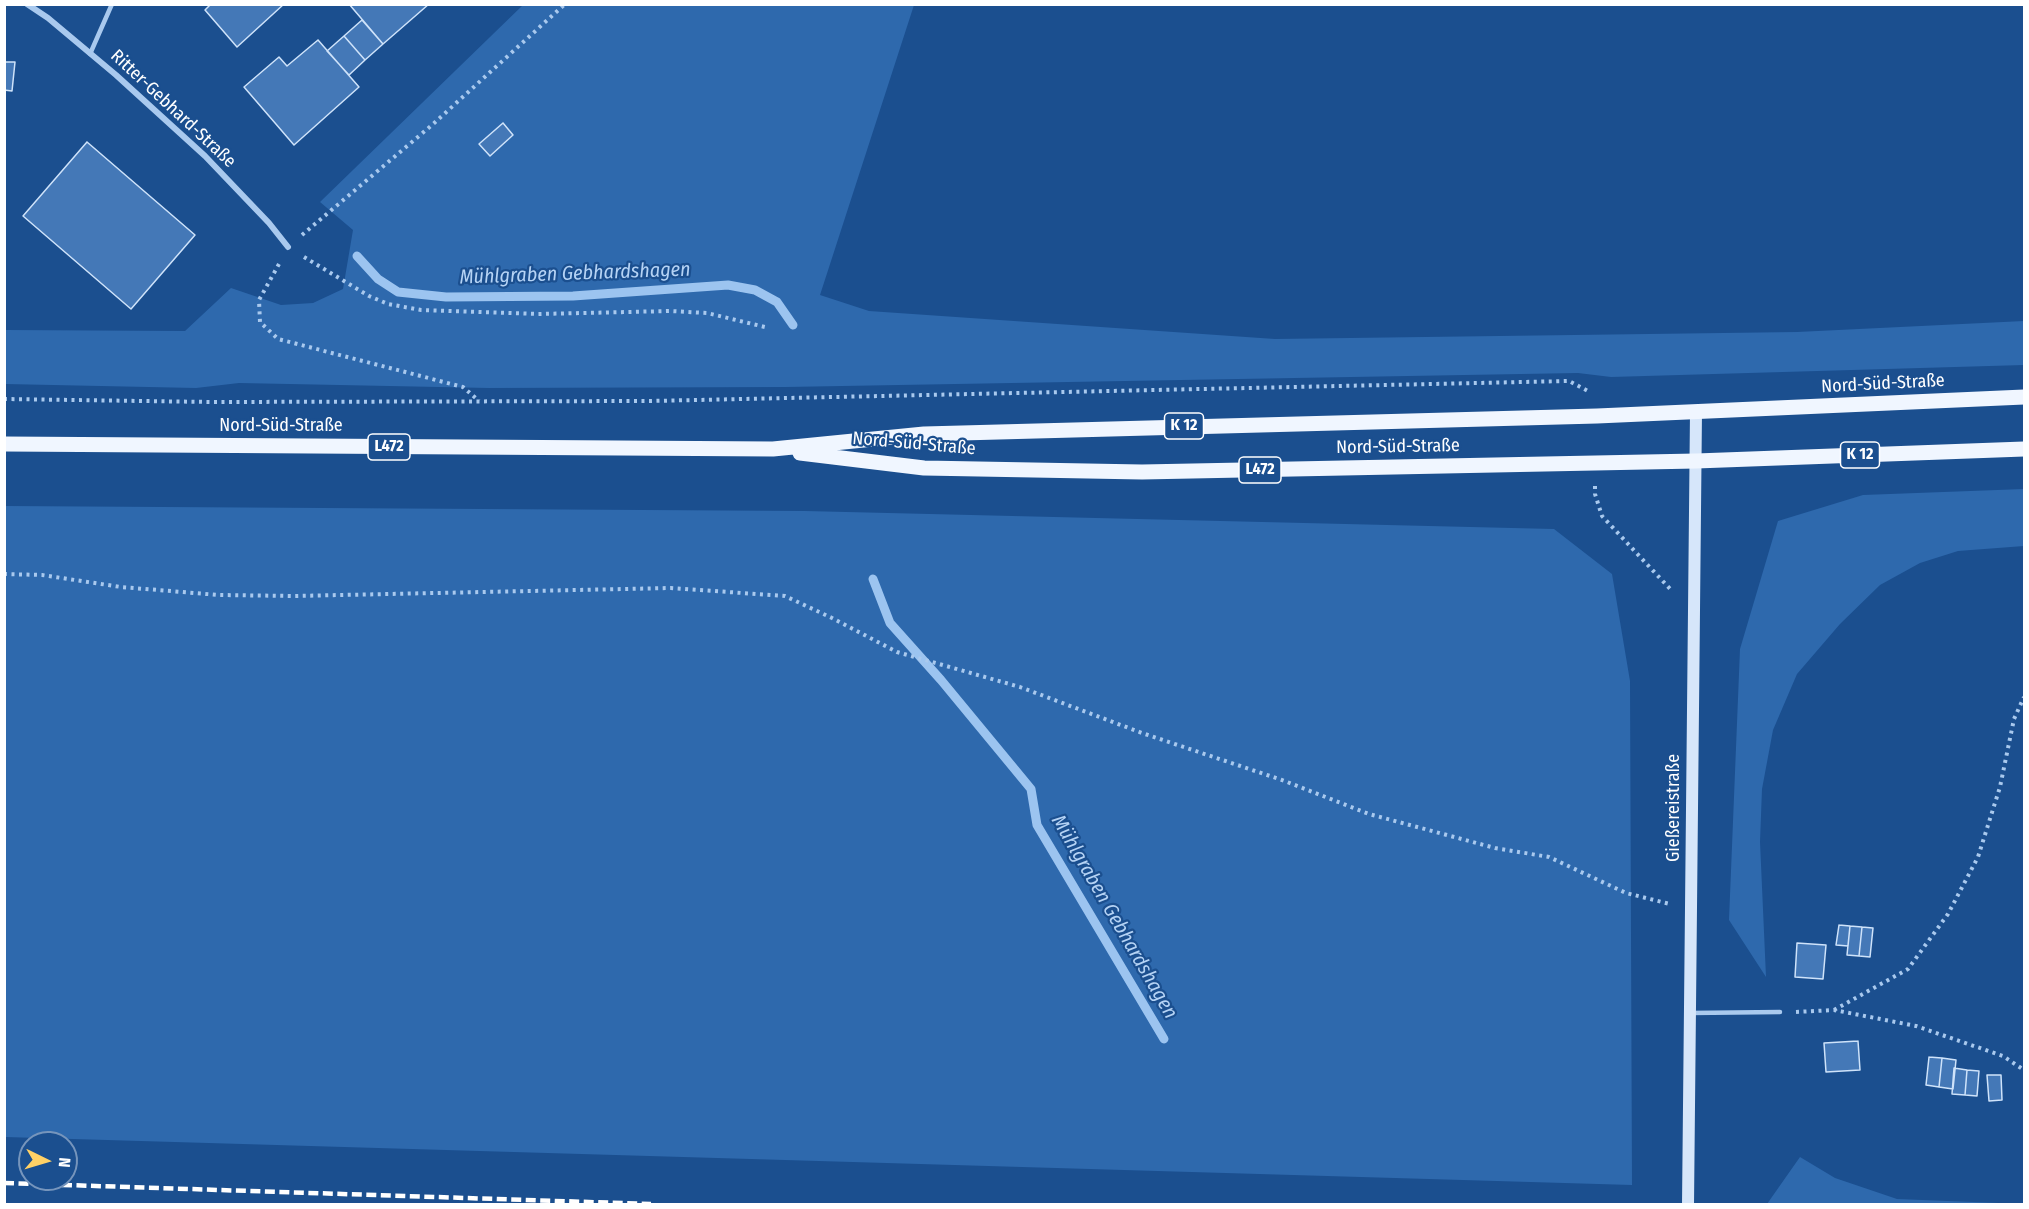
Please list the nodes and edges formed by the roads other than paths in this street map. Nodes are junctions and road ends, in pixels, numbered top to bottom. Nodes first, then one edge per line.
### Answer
1 (27, 4) edge
2 (112, 4) edge
3 (90, 54) junction
4 (288, 247) road end
5 (2025, 397) edge
6 (1696, 412) junction
7 (4, 444) edge
8 (773, 449) junction
9 (2025, 449) edge
10 (1696, 461) junction
11 (1780, 1012) road end
12 (1690, 1013) junction
13 (1688, 1204) edge

1 - 3 street, Ritter-Gebhard-Straße
2 - 3 lane
3 - 4 street, Ritter-Gebhard-Straße
5 - 6 main road, Nord-Süd-Straße / K 12
6 - 8 main road, Nord-Süd-Straße / K 12
6 - 10 main road, Gießereistraße
7 - 8 main road, Nord-Süd-Straße / L472
8 - 10 main road, Nord-Süd-Straße / L472
9 - 10 main road, Nord-Süd-Straße / K 12
10 - 12 main road, Gießereistraße
11 - 12 lane
12 - 13 main road, Gießereistraße

